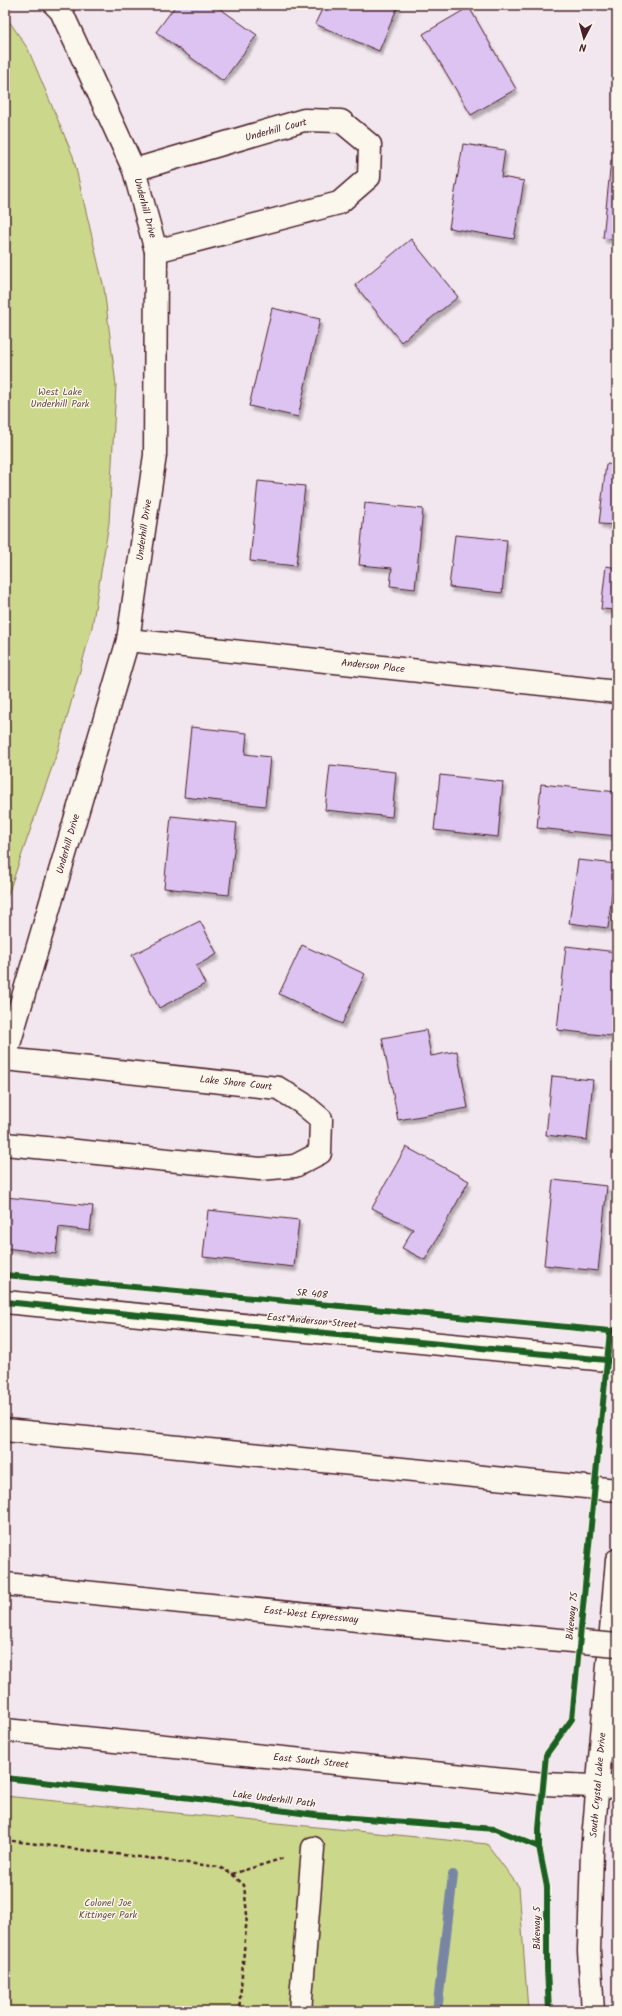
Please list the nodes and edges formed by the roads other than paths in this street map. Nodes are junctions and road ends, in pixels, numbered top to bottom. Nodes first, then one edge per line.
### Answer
1 (55, 5) edge
2 (134, 170) junction
3 (156, 251) junction
4 (128, 640) junction
5 (617, 692) edge
6 (5, 1059) edge
7 (5, 1144) edge
8 (5, 1302) edge
9 (617, 1361) edge
10 (5, 1430) edge
11 (617, 1490) edge
12 (617, 1560) edge
13 (5, 1584) edge
14 (617, 1645) edge
15 (5, 1730) edge
16 (607, 1787) edge
17 (313, 1848) road end
18 (300, 2011) edge
19 (593, 2011) edge

1 - 2 main road, Underhill Drive
2 - 3 main road, Underhill Drive
2 - 3 main road, Underhill Court
3 - 4 main road, Underhill Drive
4 - 5 main road, Anderson Place
4 - 6 main road, Underhill Drive
6 - 7 main road, Lake Shore Court
8 - 9 main road, East Anderson Street
10 - 11 main road
12 - 16 main road, South Crystal Lake Drive
13 - 14 main road, East-West Expressway, bridge
15 - 16 main road, East South Street
16 - 19 main road, South Crystal Lake Drive
17 - 18 main road

